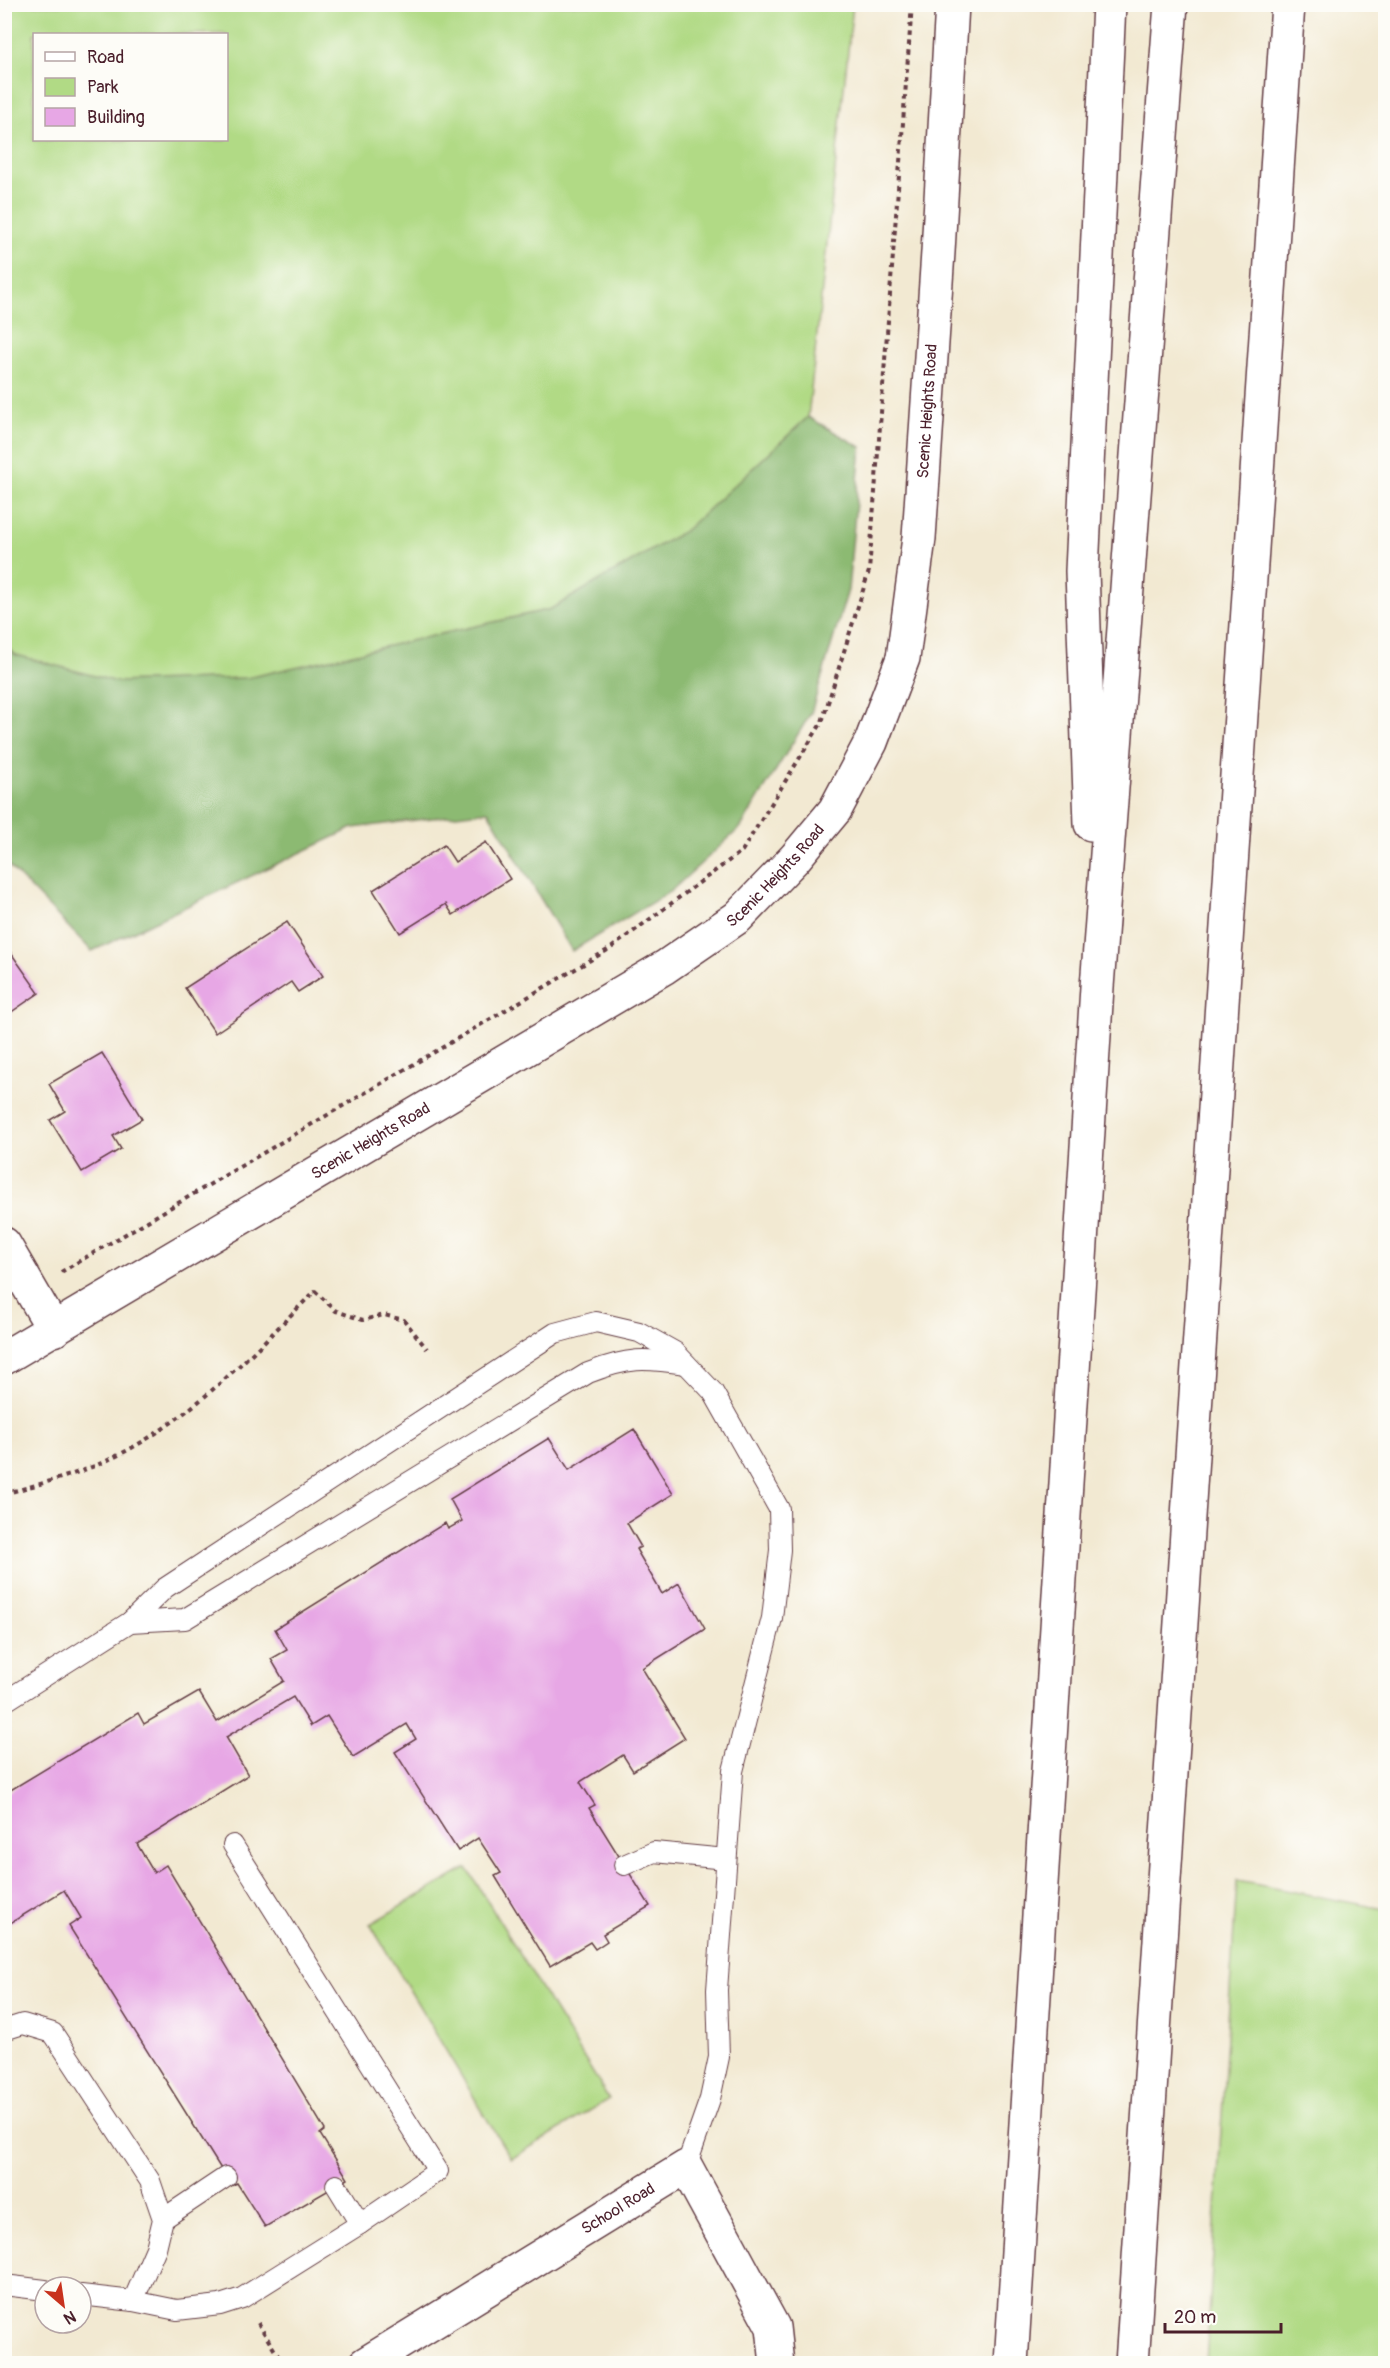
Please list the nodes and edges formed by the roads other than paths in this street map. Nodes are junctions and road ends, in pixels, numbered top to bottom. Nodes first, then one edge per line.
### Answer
1 (952, 4) edge
2 (1109, 4) edge
3 (1172, 4) edge
4 (1288, 4) edge
5 (1097, 987) junction
6 (4, 1244) edge
7 (54, 1330) junction
8 (4, 1358) edge
9 (686, 1364) junction
10 (130, 1623) junction
11 (4, 1702) edge
12 (233, 1845) dead end
13 (726, 1859) junction
14 (624, 1865) dead end
15 (4, 2030) edge
16 (686, 2167) junction
17 (226, 2177) dead end
18 (336, 2185) dead end
19 (163, 2219) junction
20 (360, 2224) junction
21 (4, 2285) edge
22 (33, 2289) edge
23 (93, 2296) edge
24 (134, 2301) junction
25 (365, 2364) edge
26 (777, 2364) edge
27 (1011, 2364) edge
28 (1132, 2364) edge

1 - 7 main road, Scenic Heights Road
2 - 5 main road
3 - 5 main road
4 - 28 main road
5 - 27 main road
6 - 7 main road
7 - 8 main road, Scenic Heights Road
9 - 10 lane
9 - 10 lane
9 - 13 lane
10 - 11 lane
12 - 20 lane
13 - 14 lane
13 - 16 lane
15 - 19 lane
16 - 25 main road, School Road
16 - 26 main road
17 - 19 lane
18 - 20 lane
19 - 24 lane
20 - 24 lane
21 - 22 lane
23 - 24 lane

